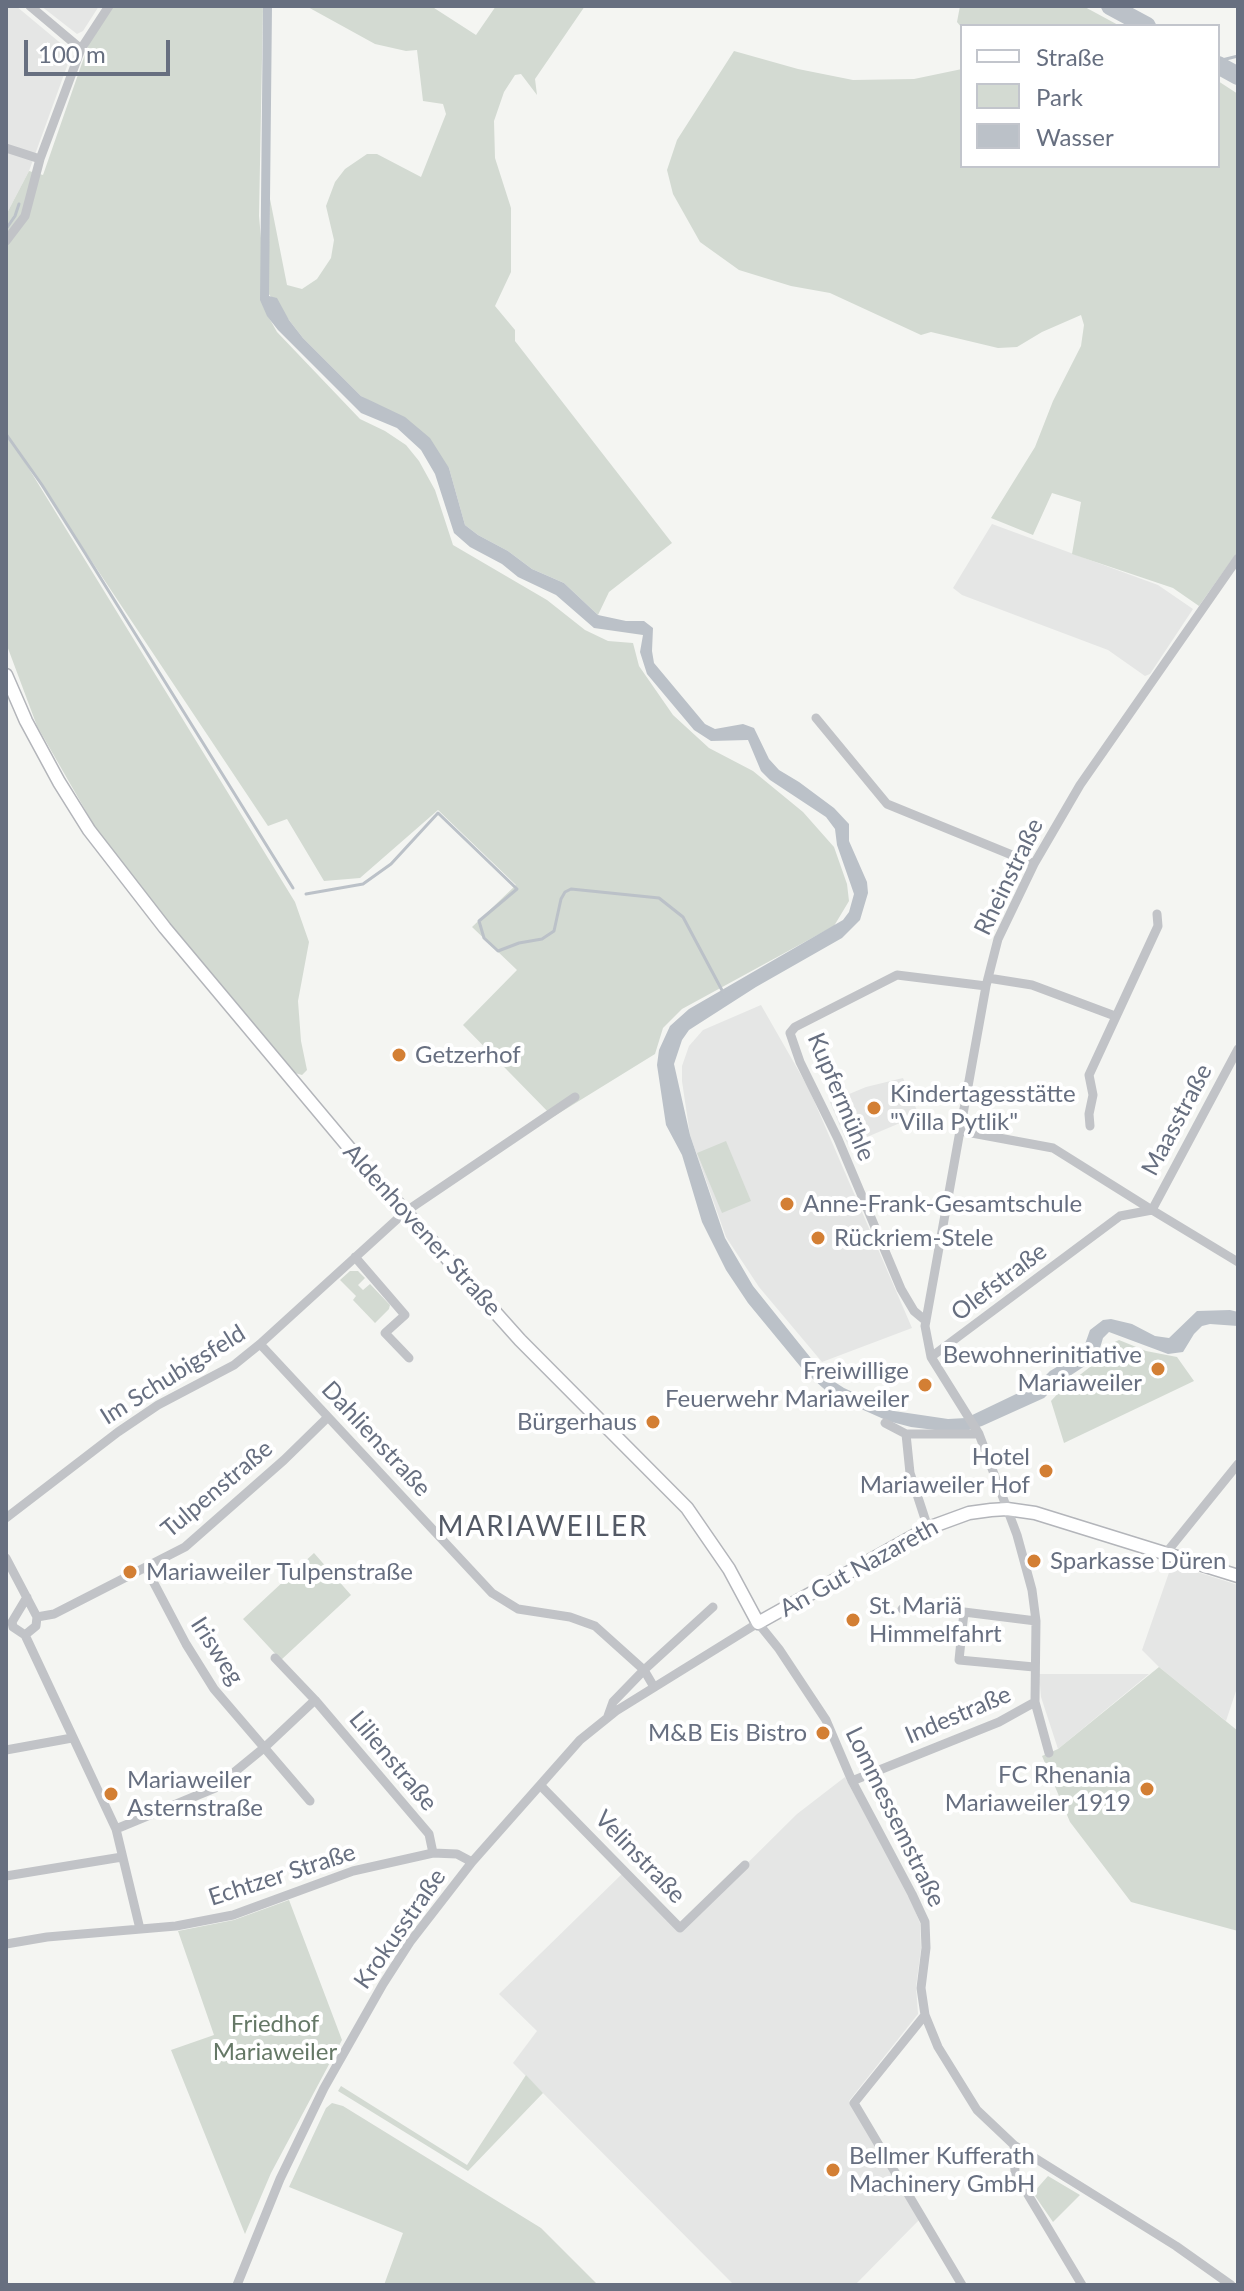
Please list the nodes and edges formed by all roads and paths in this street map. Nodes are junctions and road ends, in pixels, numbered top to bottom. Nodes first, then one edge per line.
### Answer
1 (30, 6) edge
2 (109, 6) edge
3 (81, 49) junction
4 (6, 148) edge
5 (40, 159) junction
6 (6, 241) edge
7 (1238, 558) edge
8 (6, 675) edge
9 (816, 718) dead end
10 (1034, 864) junction
11 (1157, 914) dead end
12 (987, 982) junction
13 (1115, 1016) junction
14 (1238, 1049) edge
15 (575, 1097) dead end
16 (1090, 1126) dead end
17 (961, 1131) junction
18 (1152, 1210) junction
19 (405, 1212) junction
20 (355, 1257) junction
21 (1238, 1262) edge
22 (926, 1321) junction
23 (260, 1344) junction
24 (931, 1357) junction
25 (409, 1358) dead end
26 (327, 1418) junction
27 (885, 1423) dead end
28 (978, 1432) junction
29 (906, 1434) junction
30 (1238, 1464) edge
31 (1007, 1509) junction
32 (6, 1518) edge
33 (928, 1528) junction
34 (1166, 1553) junction
35 (6, 1558) edge
36 (146, 1568) junction
37 (1238, 1576) edge
38 (27, 1597) junction
39 (713, 1607) dead end
40 (902, 1609) dead end
41 (964, 1612) junction
42 (37, 1617) junction
43 (1036, 1621) junction
44 (9, 1623) edge
45 (758, 1623) junction
46 (25, 1635) junction
47 (275, 1658) dead end
48 (1034, 1667) junction
49 (644, 1670) junction
50 (654, 1687) junction
51 (315, 1700) junction
52 (1035, 1702) junction
53 (607, 1719) junction
54 (72, 1738) junction
55 (265, 1747) junction
56 (6, 1750) edge
57 (1049, 1753) dead end
58 (852, 1781) junction
59 (541, 1786) junction
60 (310, 1801) dead end
61 (116, 1829) junction
62 (433, 1853) junction
63 (122, 1857) junction
64 (472, 1862) junction
65 (745, 1865) dead end
66 (6, 1876) edge
67 (140, 1929) junction
68 (6, 1944) edge
69 (925, 2015) junction
70 (1014, 2145) junction
71 (237, 2285) edge
72 (962, 2285) edge
73 (1082, 2285) edge
74 (1231, 2285) edge

1 - 3 street
2 - 3 street
3 - 5 street
4 - 5 street
5 - 6 street
7 - 10 street, Rheinstraße
8 - 19 main road, Aldenhovener Straße
9 - 10 street
10 - 12 street, Rheinstraße
11 - 13 street
12 - 13 street
12 - 17 street, Rheinstraße
12 - 22 street, Kupfermühle
13 - 16 street
14 - 18 street, Maasstraße
15 - 19 street, Im Schubigsfeld
17 - 18 street
17 - 22 street, Rheinstraße
18 - 21 street
18 - 24 street, Olefstraße
19 - 20 street, Im Schubigsfeld
19 - 45 main road, Aldenhovener Straße
20 - 23 street, Im Schubigsfeld
20 - 25 street
22 - 24 street, Rheinstraße
23 - 26 street, Dahlienstraße
23 - 32 street, Im Schubigsfeld
24 - 28 street
26 - 36 street, Tulpenstraße
26 - 49 street, Dahlienstraße
27 - 29 street
28 - 29 street
28 - 31 street
29 - 33 street
30 - 34 street
31 - 33 main road, An Gut Nazareth
31 - 34 main road, An Gut Nazareth
31 - 43 street, Indestraße
33 - 45 main road, An Gut Nazareth
34 - 37 main road, An Gut Nazareth
35 - 38 street
36 - 42 street, Tulpenstraße
36 - 55 street, Irisweg
38 - 42 street
38 - 44 street
39 - 49 street, Krokusstraße
40 - 41 street
41 - 43 street
41 - 48 street
42 - 46 street
43 - 48 street, Indestraße
44 - 46 street
45 - 50 street, Krokusstraße
45 - 58 street, Lommessemstraße
46 - 54 street
47 - 51 street, Lilienstraße
48 - 52 street, Indestraße
49 - 50 street, Dahlienstraße
49 - 53 street, Krokusstraße
50 - 53 street, Krokusstraße
51 - 55 street
51 - 62 street, Lilienstraße
52 - 57 street, Indestraße
52 - 58 street, Indestraße
53 - 59 street, Krokusstraße
54 - 56 street
54 - 61 street
55 - 60 street
55 - 61 street
58 - 69 street, Lommessemstraße
59 - 64 street, Krokusstraße
59 - 65 street, Velinstraße
61 - 63 street
62 - 64 street, Echtzer Straße
62 - 67 street, Echtzer Straße
63 - 66 street
63 - 67 street
64 - 71 street, Krokusstraße
67 - 68 street, Echtzer Straße
69 - 70 street, Lommessemstraße
69 - 72 street
70 - 73 street
70 - 74 street, Lommessemstraße

